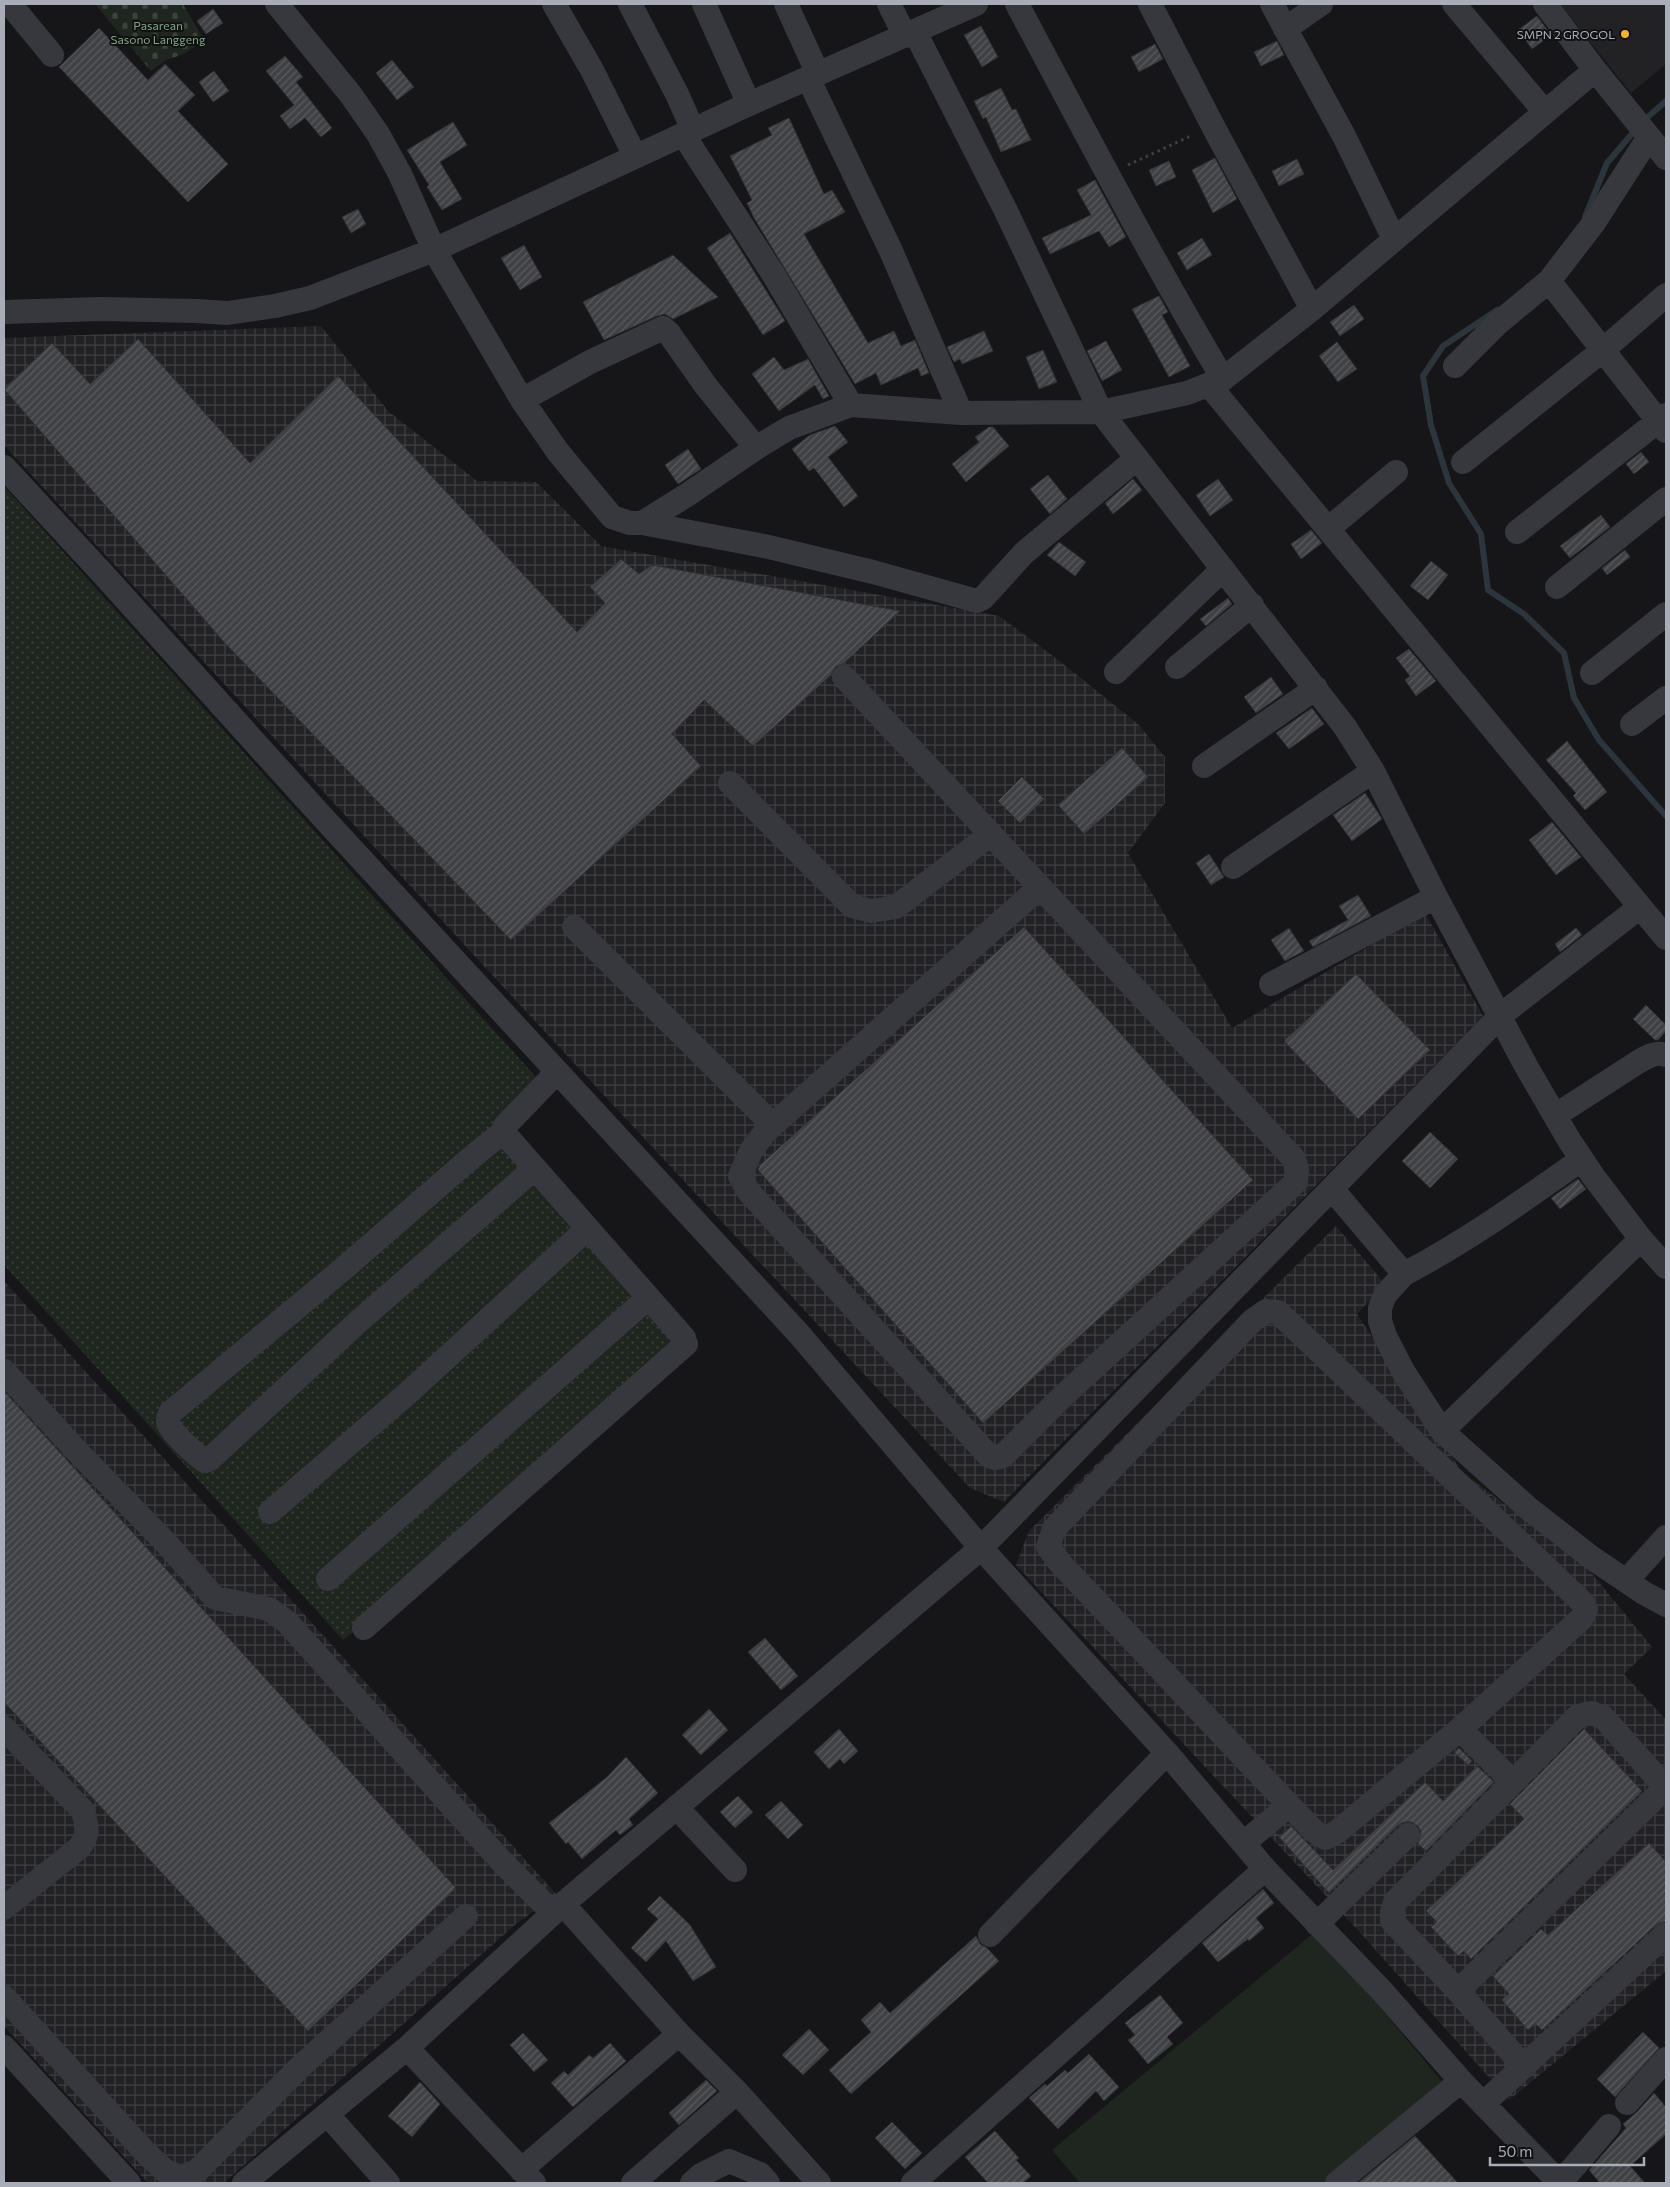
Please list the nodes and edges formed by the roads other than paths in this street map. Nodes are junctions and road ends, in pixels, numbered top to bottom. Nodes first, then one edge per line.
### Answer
1 (10, 4) edge
2 (276, 4) edge
3 (554, 4) edge
4 (630, 4) edge
5 (704, 4) edge
6 (786, 4) edge
7 (889, 4) edge
8 (976, 4) edge
9 (1017, 4) edge
10 (1150, 4) edge
11 (1272, 4) edge
12 (1321, 4) edge
13 (1454, 4) edge
14 (1545, 4) edge
15 (1285, 29) junction
16 (910, 34) junction
17 (52, 55) dead end
18 (1595, 70) junction
19 (813, 76) junction
20 (749, 104) junction
21 (1546, 112) junction
22 (688, 132) junction
23 (1647, 134) junction
24 (635, 156) junction
25 (1666, 158) edge
26 (1394, 239) junction
27 (434, 250) junction
28 (1550, 281) junction
29 (1666, 295) edge
30 (1312, 309) junction
31 (4, 312) edge
32 (1603, 350) junction
33 (1455, 366) dead end
34 (1216, 382) junction
35 (522, 400) junction
36 (851, 405) junction
37 (1101, 412) junction
38 (961, 413) junction
39 (1664, 423) edge
40 (756, 448) junction
41 (1136, 459) junction
42 (1463, 462) dead end
43 (4, 467) edge
44 (1396, 472) dead end
45 (1666, 499) edge
46 (642, 522) junction
47 (1328, 529) junction
48 (1517, 532) dead end
49 (1223, 569) junction
50 (1557, 587) dead end
51 (1252, 605) junction
52 (1666, 614) edge
53 (1177, 667) dead end
54 (1116, 672) dead end
55 (1592, 673) dead end
56 (844, 678) dead end
57 (1316, 688) junction
58 (1666, 698) edge
59 (1632, 724) dead end
60 (1204, 766) dead end
61 (1373, 771) junction
62 (730, 783) dead end
63 (991, 834) junction
64 (1233, 867) dead end
65 (1040, 887) junction
66 (1436, 896) junction
67 (1640, 906) junction
68 (574, 927) dead end
69 (1666, 938) edge
70 (1271, 984) dead end
71 (1501, 1015) junction
72 (1666, 1054) edge
73 (557, 1072) junction
74 (1556, 1115) junction
75 (773, 1125) junction
76 (503, 1132) junction
77 (1582, 1159) junction
78 (534, 1169) junction
79 (1332, 1189) junction
80 (587, 1229) junction
81 (1641, 1239) junction
82 (1666, 1267) edge
83 (1404, 1274) junction
84 (648, 1298) junction
85 (4, 1371) edge
86 (1442, 1431) junction
87 (270, 1512) dead end
88 (1666, 1536) edge
89 (981, 1548) junction
90 (328, 1579) dead end
91 (1626, 1581) junction
92 (1666, 1605) edge
93 (364, 1628) dead end
94 (4, 1728) edge
95 (1460, 1729) junction
96 (1167, 1753) junction
97 (1513, 1782) junction
98 (1666, 1788) edge
99 (1289, 1805) junction
100 (677, 1808) junction
101 (1408, 1835) dead end
102 (1244, 1843) junction
103 (1265, 1869) junction
104 (735, 1870) dead end
105 (4, 1908) edge
106 (558, 1909) junction
107 (466, 1916) dead end
108 (1317, 1924) junction
109 (1666, 1934) edge
110 (990, 1935) dead end
111 (1458, 1991) junction
112 (4, 1997) edge
113 (679, 2034) junction
114 (4, 2047) edge
115 (407, 2048) junction
116 (1666, 2059) edge
117 (1524, 2067) junction
118 (1461, 2082) junction
119 (737, 2092) junction
120 (1483, 2104) junction
121 (1627, 2104) dead end
122 (327, 2114) junction
123 (1609, 2126) dead end
124 (528, 2177) edge
125 (128, 2183) edge
126 (244, 2183) edge
127 (388, 2183) edge
128 (634, 2183) edge
129 (692, 2183) edge
130 (768, 2183) edge
131 (819, 2183) edge
132 (913, 2183) edge
133 (1337, 2183) edge
134 (1560, 2183) edge

1 - 17 street
2 - 27 street
3 - 24 street
4 - 22 street
5 - 20 street
6 - 19 street
7 - 16 street
8 - 16 street
9 - 34 street
10 - 30 street
11 - 15 street
12 - 15 street
13 - 21 street
14 - 18 street
15 - 26 street
16 - 19 street
16 - 37 street
18 - 21 street
18 - 23 street
19 - 20 street
19 - 38 street
20 - 22 street
21 - 26 street
22 - 24 street
22 - 36 street
23 - 25 street
23 - 28 street
24 - 27 street
26 - 30 street
27 - 31 street
27 - 35 street
28 - 32 street
28 - 33 street
29 - 32 street
30 - 34 street
32 - 39 street
32 - 42 street
34 - 37 street
34 - 47 street
35 - 40 street
35 - 46 street
36 - 38 street
36 - 40 street
37 - 38 street
37 - 41 street
39 - 48 street
40 - 46 street
41 - 46 street
41 - 49 street
43 - 73 street
44 - 47 street
45 - 50 street
47 - 67 street
49 - 51 street
49 - 54 street
51 - 53 street
51 - 57 street
52 - 55 street
56 - 63 street
57 - 60 street
57 - 61 street
58 - 59 street
61 - 64 street
61 - 66 street
62 - 63 street
63 - 65 street
65 - 75 street
65 - 75 street
66 - 70 street
66 - 71 street
67 - 69 street
67 - 71 street
68 - 75 street
71 - 74 street
71 - 79 street
72 - 74 street
73 - 76 street
73 - 89 street
74 - 77 street
76 - 78 street
76 - 78 street
77 - 81 street
77 - 83 street
78 - 80 street
79 - 83 street
79 - 89 street
80 - 84 street
80 - 87 street
81 - 82 street
81 - 86 street
83 - 86 street
84 - 90 street
84 - 93 street
85 - 106 street
86 - 91 street
88 - 91 street
89 - 96 street
89 - 100 street
91 - 92 street
94 - 105 street
95 - 97 street
95 - 99 street
95 - 99 street
96 - 102 street
96 - 110 street
97 - 98 street
97 - 111 street
98 - 111 street
99 - 102 street
100 - 104 street
100 - 106 street
101 - 108 street
102 - 103 street
103 - 108 street
103 - 132 street
106 - 113 street
106 - 115 street
107 - 112 street
108 - 118 street
109 - 117 street
111 - 117 street
113 - 119 street
113 - 124 street
114 - 125 street
115 - 122 street
115 - 124 street
116 - 121 street
117 - 120 street
118 - 120 street
118 - 133 street
119 - 128 street
119 - 131 street
120 - 134 street
122 - 126 street
122 - 127 street
123 - 134 street
129 - 130 street

